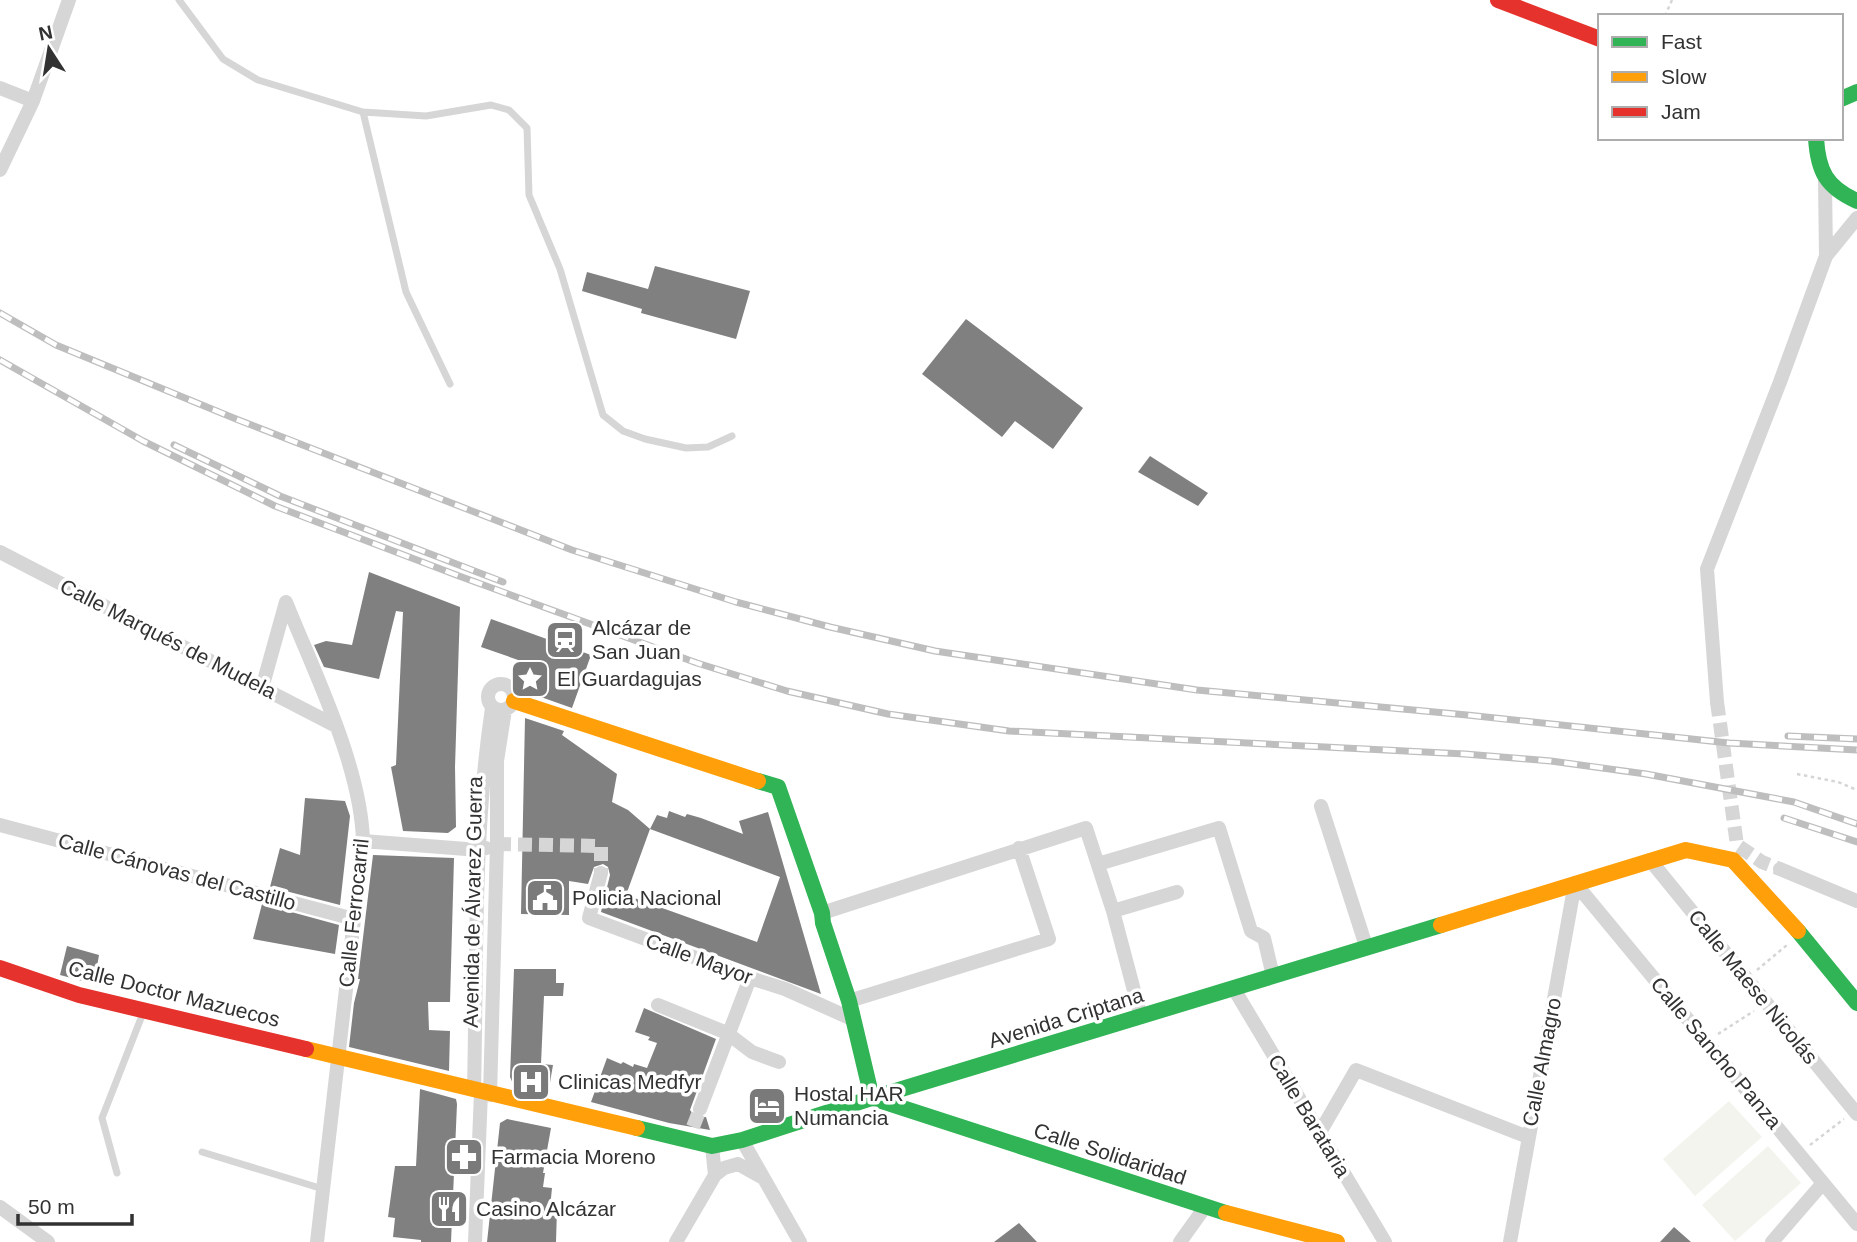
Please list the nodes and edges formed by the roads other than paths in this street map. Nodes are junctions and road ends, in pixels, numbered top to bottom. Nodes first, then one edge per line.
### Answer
1 (69, 0) edge
2 (179, 0) edge
3 (1498, 0) edge
4 (1598, 38) edge
5 (0, 88) edge
6 (33, 101) junction
7 (363, 112) junction
8 (1802, 140) edge
9 (1815, 140) edge
10 (1816, 160) junction
11 (0, 170) edge
12 (1825, 180) junction
13 (1857, 201) edge
14 (1857, 218) edge
15 (1826, 256) junction
16 (450, 384) dead end
17 (732, 436) dead end
18 (0, 551) edge
19 (262, 688) junction
20 (1717, 702) tunnel mouth
21 (504, 706) junction
22 (336, 726) junction
23 (1321, 806) dead end
24 (0, 825) edge
25 (363, 841) junction
26 (497, 844) junction
27 (1019, 848) junction
28 (479, 850) junction
29 (1650, 860) junction
30 (1098, 864) junction
31 (1780, 869) tunnel mouth
32 (601, 873) tunnel mouth
33 (1575, 883) junction
34 (1177, 892) dead end
35 (1857, 901) edge
36 (1113, 911) junction
37 (822, 913) junction
38 (354, 919) junction
39 (1366, 946) junction
40 (0, 968) edge
41 (1273, 976) junction
42 (750, 978) junction
43 (1234, 989) junction
44 (849, 1001) junction
45 (1857, 1003) edge
46 (658, 1005) dead end
47 (144, 1009) junction
48 (1141, 1017) junction
49 (852, 1019) junction
50 (727, 1033) junction
51 (339, 1057) junction
52 (779, 1062) dead end
53 (482, 1092) junction
54 (872, 1098) junction
55 (700, 1109) tunnel mouth
56 (1856, 1113) edge
57 (1319, 1134) junction
58 (1528, 1137) junction
59 (742, 1140) junction
60 (712, 1146) junction
61 (201, 1152) dead end
62 (117, 1173) dead end
63 (715, 1175) junction
64 (764, 1179) junction
65 (1824, 1183) junction
66 (324, 1189) junction
67 (0, 1206) edge
68 (1205, 1207) junction
69 (1857, 1224) edge
70 (48, 1242) edge
71 (317, 1242) edge
72 (475, 1242) edge
73 (676, 1242) edge
74 (800, 1242) edge
75 (1180, 1242) edge
76 (1337, 1242) edge
77 (1385, 1242) edge
78 (1510, 1242) edge
79 (1772, 1242) edge

1 - 6 street
2 - 7 lane
3 - 4 street
5 - 6 street
6 - 11 street
7 - 16 lane
7 - 17 lane
8 - 10 street
9 - 10 street
10 - 12 street
12 - 13 street
12 - 15 street
14 - 15 street
15 - 20 street
18 - 19 street, Calle Marqués de Mudela
19 - 22 street, Calle Marqués de Mudela
19 - 22 street, Calle Ferrocarril
21 - 26 street, Avenida de Álvarez Guerra
21 - 28 street, Avenida de Álvarez Guerra
21 - 37 street
22 - 25 street, Calle Ferrocarril
23 - 39 street
24 - 38 street, Calle Cánovas del Castillo
25 - 28 street
25 - 38 street, Calle Ferrocarril
26 - 28 street
26 - 53 street, Avenida de Álvarez Guerra
27 - 30 street
27 - 37 street
27 - 44 street
28 - 53 street, Avenida de Álvarez Guerra
29 - 33 street, Avenida Criptana
29 - 45 street, Avenida Criptana
29 - 56 street, Calle Maese Nicolás
30 - 36 street
30 - 41 street
31 - 35 street
32 - 42 street, Calle Mayor
33 - 39 street, Avenida Criptana
33 - 58 street, Calle Almagro
33 - 65 street, Calle Sancho Panza
34 - 36 street
36 - 48 street
37 - 44 street
38 - 51 street, Calle Ferrocarril
39 - 41 street, Avenida Criptana
40 - 47 street, Calle Doctor Mazuecos
41 - 43 street, Avenida Criptana
42 - 49 street, Calle Mayor
42 - 50 street
43 - 48 street, Avenida Criptana
43 - 57 street, Calle Barataria
44 - 49 street
46 - 50 street
47 - 51 street, Calle Doctor Mazuecos
47 - 62 lane
48 - 54 street, Avenida Criptana
49 - 54 street
50 - 52 street
50 - 55 street
51 - 53 street, Calle Doctor Mazuecos
51 - 66 street, Calle Ferrocarril
53 - 60 street, Avenida Criptana
53 - 72 street
54 - 59 street, Avenida Criptana
54 - 68 street, Calle Solidaridad
57 - 58 street
57 - 77 street, Calle Barataria
58 - 78 street, Calle Almagro
59 - 60 street, Avenida Criptana
59 - 64 street
60 - 63 street
61 - 66 lane
63 - 64 street
63 - 73 street
64 - 74 street
65 - 69 street, Calle Sancho Panza
65 - 79 street
66 - 71 street, Calle Ferrocarril
67 - 70 street
68 - 75 street
68 - 76 street, Calle Solidaridad

